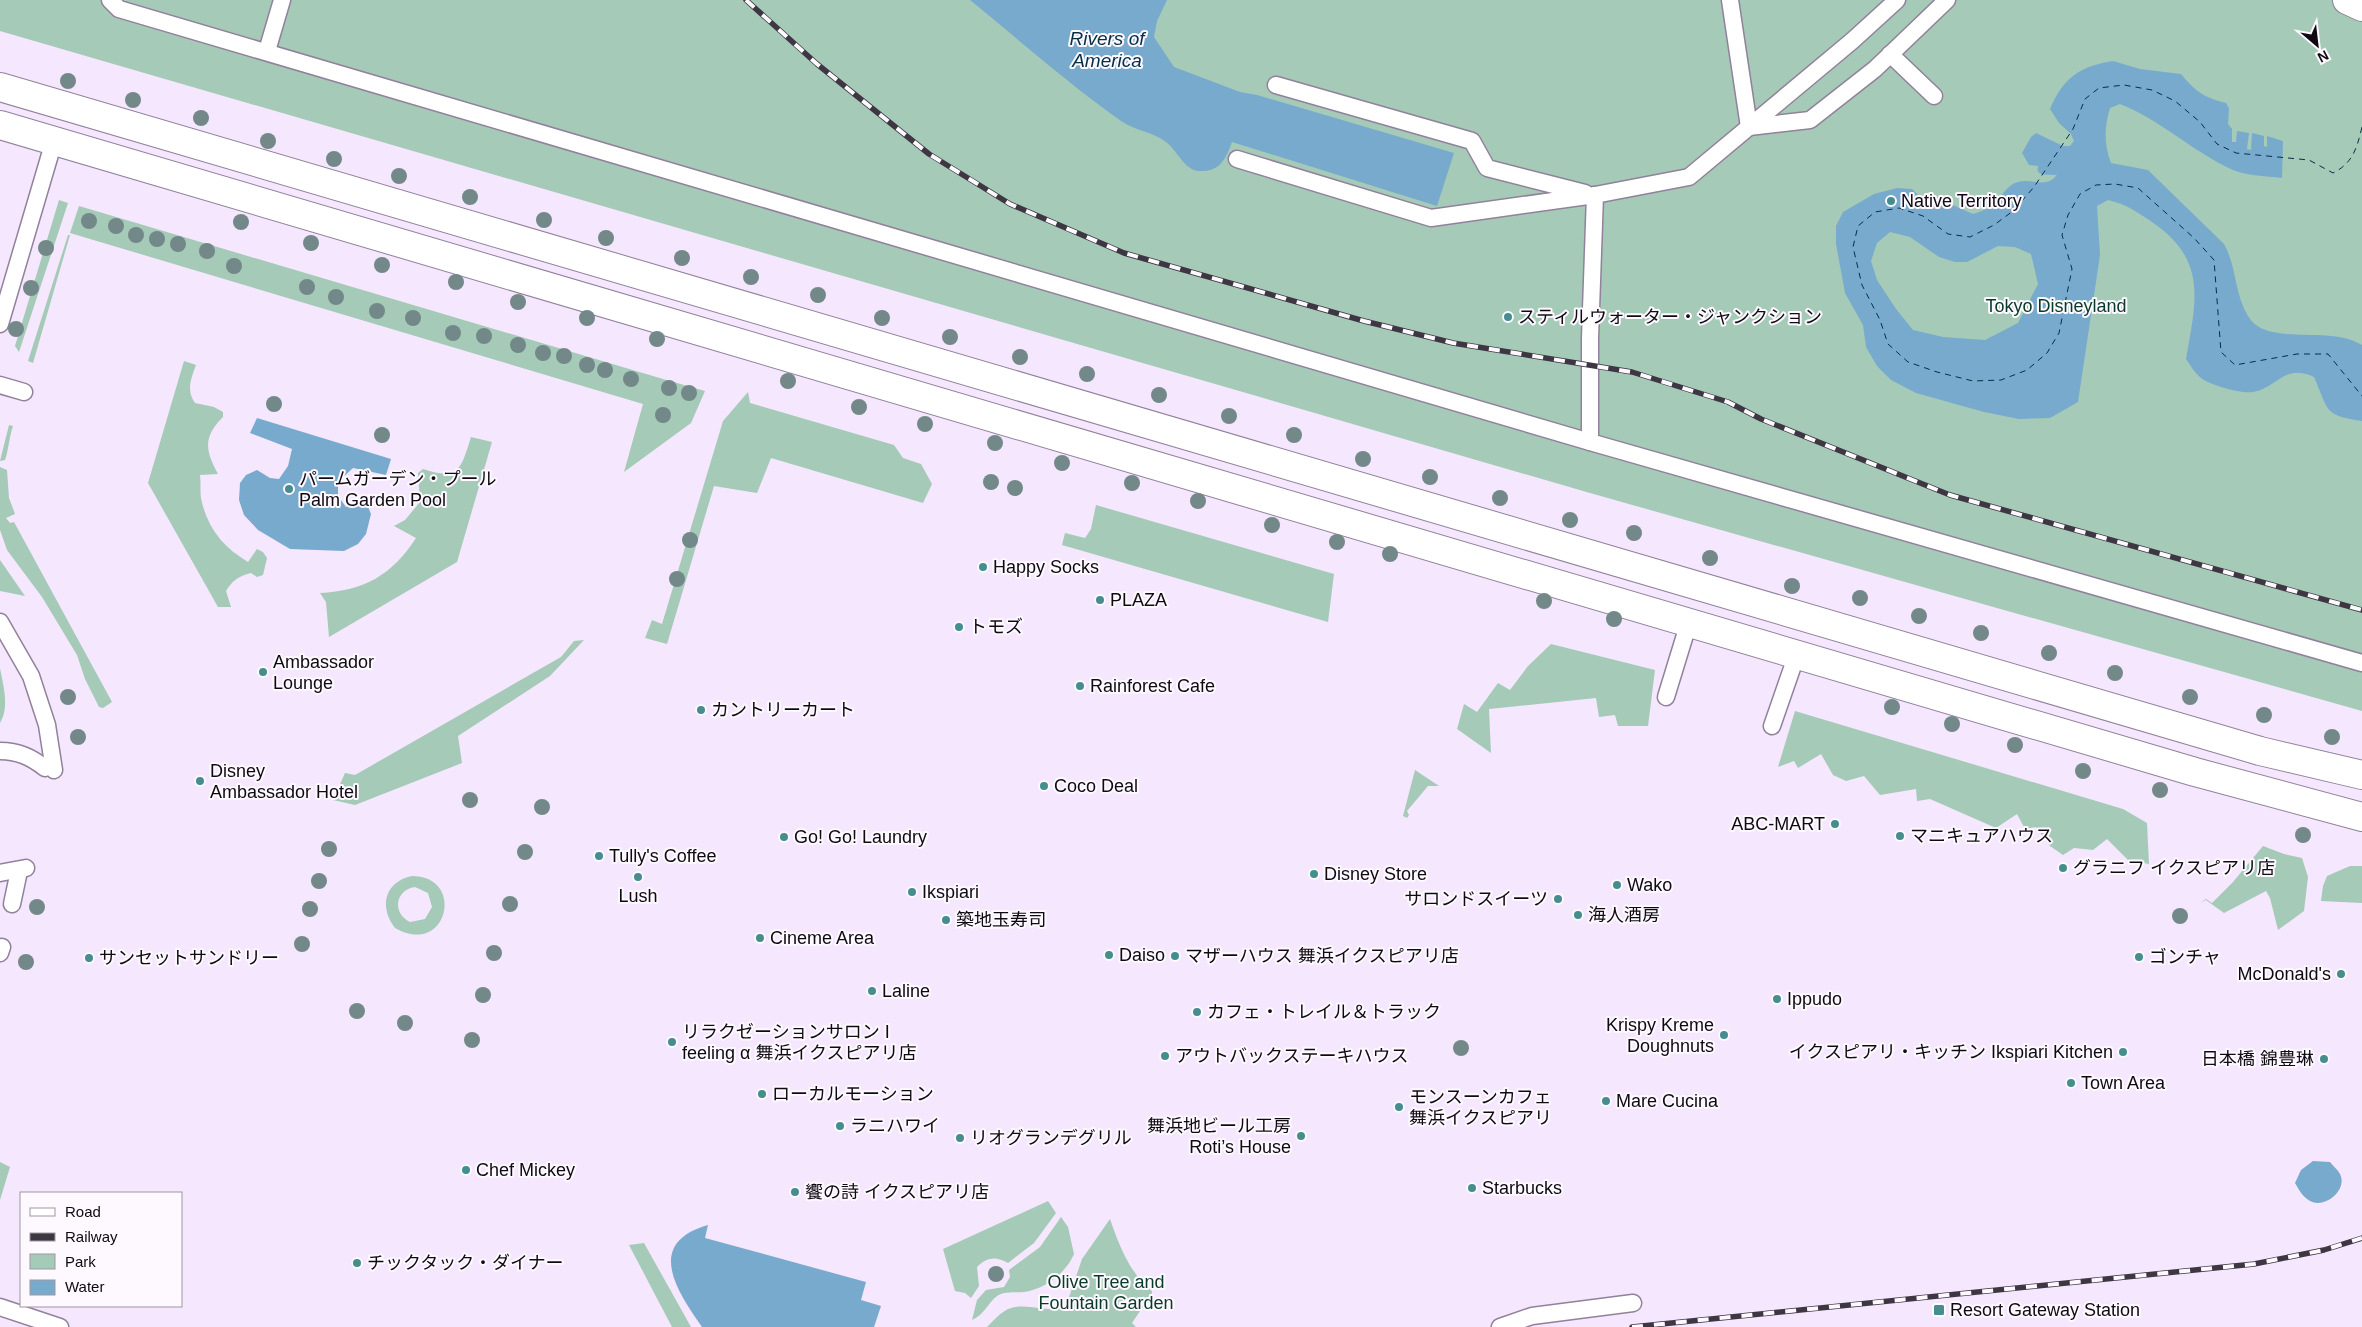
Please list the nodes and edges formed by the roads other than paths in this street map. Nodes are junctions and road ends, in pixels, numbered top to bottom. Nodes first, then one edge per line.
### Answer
1 (110, 0) edge
2 (282, 0) edge
3 (1730, 0) edge
4 (1897, 0) edge
5 (1947, 0) edge
6 (2347, 0) edge
7 (2362, 7) edge
8 (267, 51) junction
9 (1890, 54) junction
10 (1276, 86) dead end
11 (0, 87) edge
12 (1934, 96) dead end
13 (0, 125) edge
14 (1749, 127) junction
15 (54, 141) junction
16 (1237, 159) dead end
17 (1595, 195) junction
18 (0, 324) edge
19 (0, 385) edge
20 (24, 392) dead end
21 (1590, 442) junction
22 (0, 622) edge
23 (1689, 622) junction
24 (1797, 654) junction
25 (2362, 664) edge
26 (1666, 698) dead end
27 (1772, 726) dead end
28 (0, 751) edge
29 (2362, 775) edge
30 (2362, 817) edge
31 (0, 873) edge
32 (12, 904) dead end
33 (1633, 1303) dead end
34 (0, 1307) edge
35 (60, 1327) edge
36 (1500, 1327) edge

1 - 8 lane
2 - 8 lane
3 - 14 lane
4 - 14 lane
5 - 9 lane
6 - 7 street
8 - 21 lane
9 - 12 lane
9 - 14 lane
10 - 17 lane
11 - 29 street
13 - 15 street
14 - 17 lane
15 - 18 lane
15 - 23 street
16 - 17 lane
17 - 21 lane
19 - 20 lane
21 - 25 lane
22 - 28 lane
23 - 24 street
23 - 26 lane
24 - 27 lane
24 - 30 street
31 - 32 lane
33 - 36 lane
34 - 35 lane

